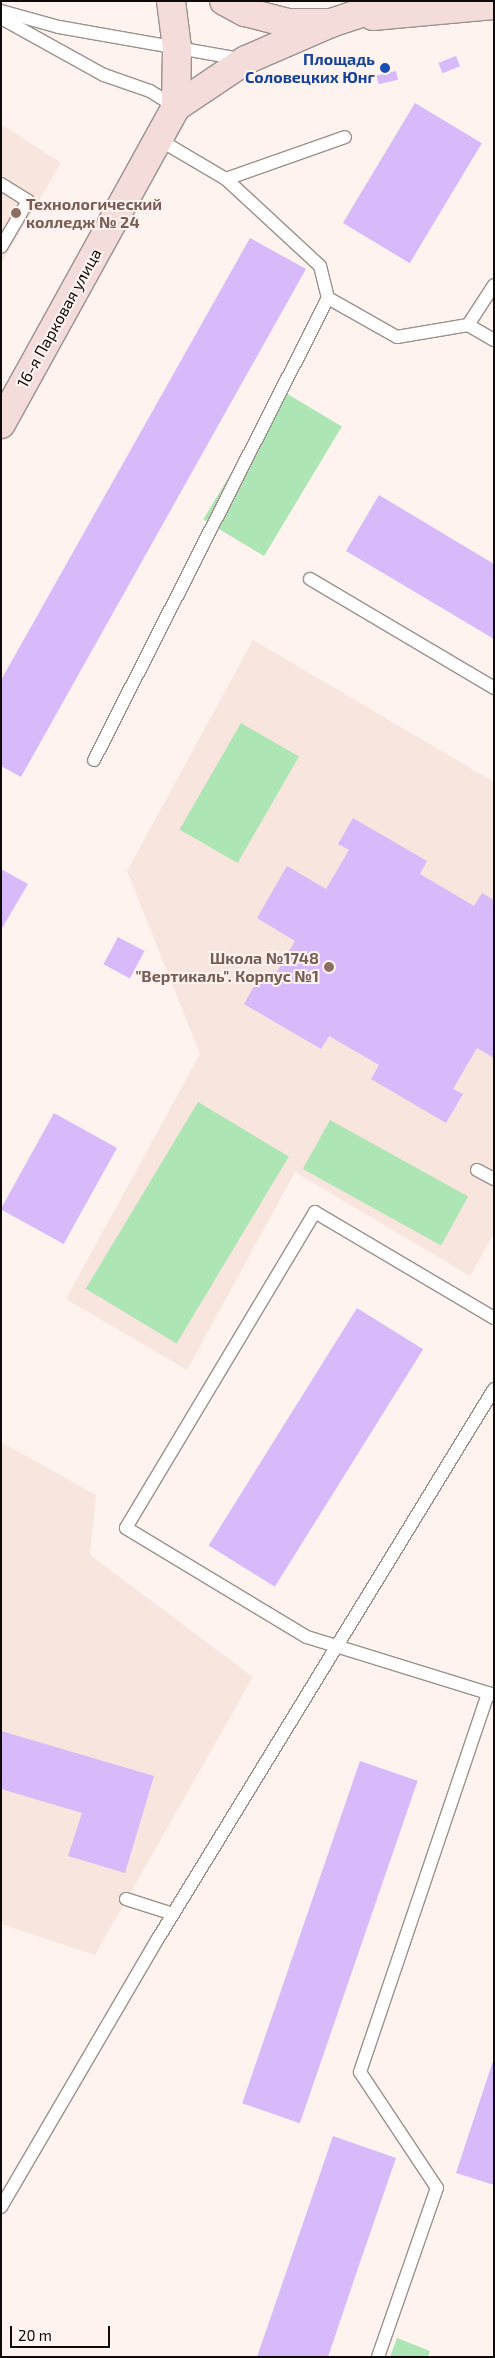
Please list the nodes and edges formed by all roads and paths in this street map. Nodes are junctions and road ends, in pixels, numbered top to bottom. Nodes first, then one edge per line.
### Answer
1 (171, 1) edge
2 (224, 1) edge
3 (397, 1) edge
4 (494, 5) edge
5 (1, 11) edge
6 (362, 16) junction
7 (1, 18) edge
8 (331, 23) junction
9 (177, 48) junction
10 (246, 60) junction
11 (176, 107) junction
12 (345, 137) dead end
13 (158, 139) junction
14 (226, 179) junction
15 (1, 184) edge
16 (1, 247) edge
17 (494, 285) edge
18 (328, 298) junction
19 (468, 325) junction
20 (494, 340) edge
21 (1, 424) edge
22 (310, 579) dead end
23 (494, 688) edge
24 (94, 760) dead end
25 (477, 1170) dead end
26 (494, 1179) edge
27 (494, 1318) edge
28 (494, 1389) edge
29 (339, 1646) junction
30 (491, 1694) edge
31 (126, 1899) dead end
32 (173, 1914) junction
33 (1, 2207) edge
34 (378, 2357) edge

1 - 9 main road, 16-я Парковая улица
2 - 8 main road
3 - 6 main road
4 - 6 main road
5 - 9 lane
6 - 8 main road
7 - 11 lane
8 - 10 main road, 16-я Парковая улица
9 - 10 lane
9 - 11 main road, 16-я Парковая улица
10 - 11 main road, 16-я Парковая улица
11 - 13 main road, 16-я Парковая улица
12 - 14 lane
13 - 14 lane
13 - 21 main road, 16-я Парковая улица
14 - 18 lane
15 - 16 lane
17 - 19 lane
18 - 19 lane
18 - 24 lane
19 - 20 lane
22 - 23 lane
25 - 26 lane
27 - 29 lane
28 - 29 lane
29 - 30 lane
29 - 32 lane
30 - 34 lane
31 - 32 lane
32 - 33 lane

